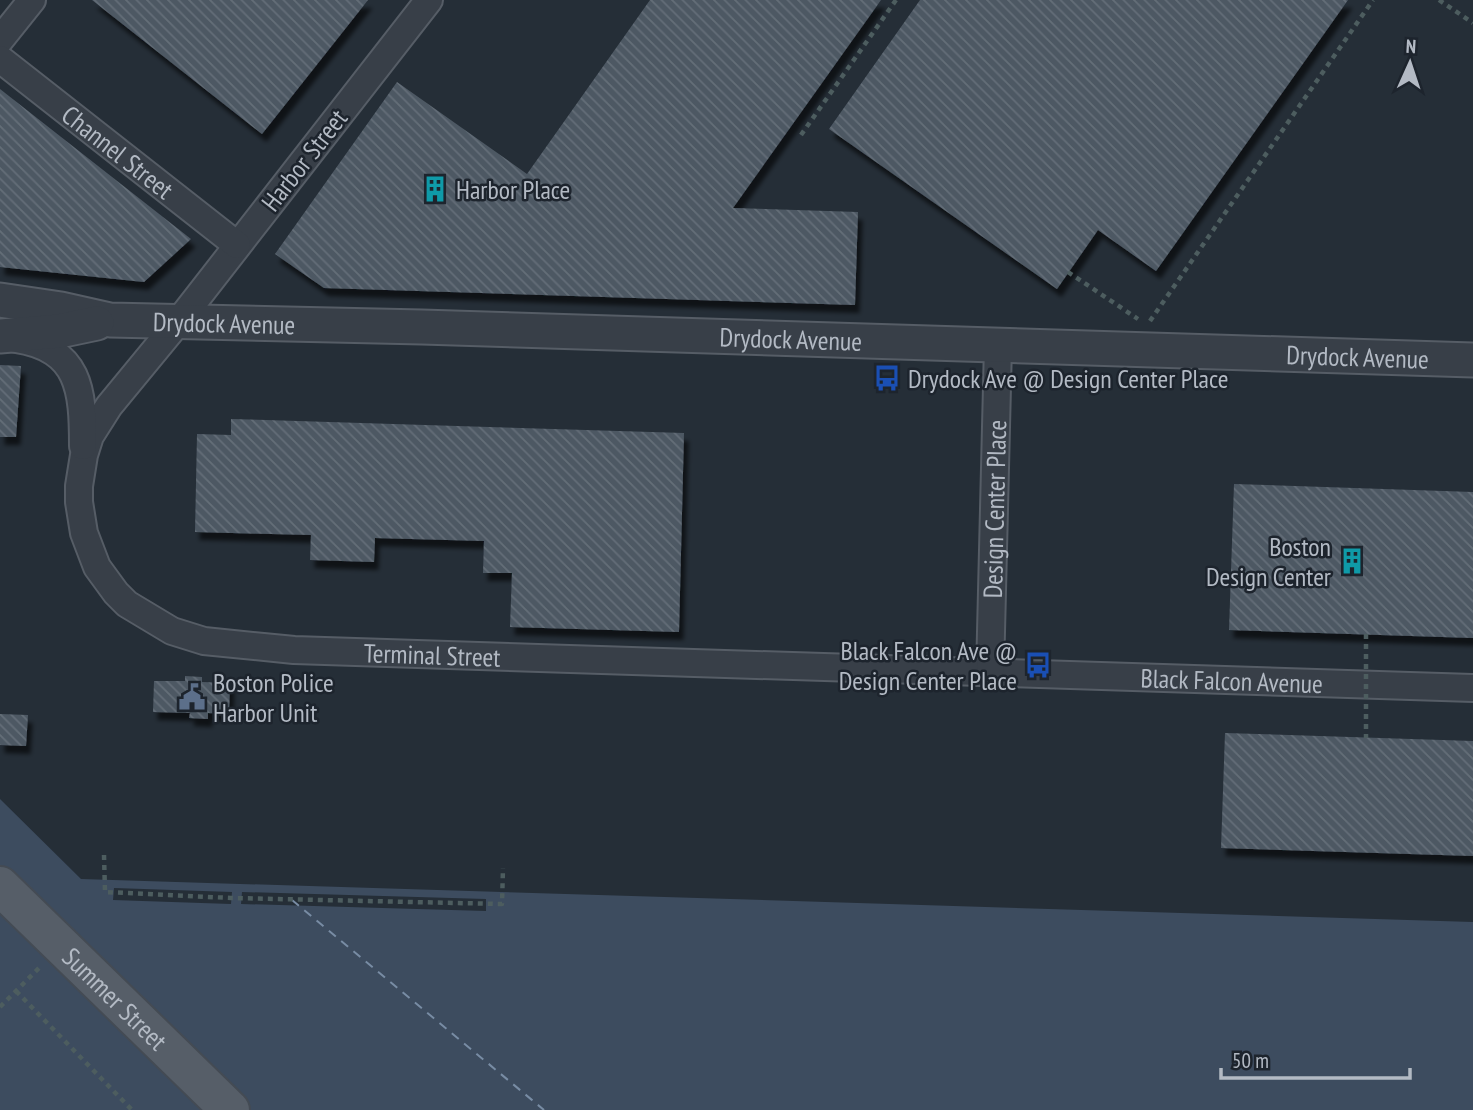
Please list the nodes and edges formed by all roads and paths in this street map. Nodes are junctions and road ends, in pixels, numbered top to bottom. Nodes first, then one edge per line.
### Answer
1 (32, 0) edge
2 (429, 0) edge
3 (896, 0) edge
4 (1373, 0) edge
5 (1439, 0) edge
6 (1473, 23) edge
7 (0, 40) edge
8 (0, 58) edge
9 (801, 135) dead end
10 (237, 245) junction
11 (1068, 272) dead end
12 (0, 300) edge
13 (110, 320) junction
14 (179, 321) junction
15 (0, 336) edge
16 (998, 345) junction
17 (1473, 360) edge
18 (83, 455) junction
19 (1366, 635) dead end
20 (990, 673) junction
21 (1473, 688) edge
22 (1366, 738) dead end
23 (104, 855) dead end
24 (503, 868) dead end
25 (0, 886) edge
26 (32, 975) dead end
27 (16, 991) junction
28 (0, 1007) edge
29 (132, 1110) edge
30 (230, 1110) edge

1 - 7 street
2 - 10 street, Harbor Street
3 - 9 path
4 - 11 path
5 - 6 path
8 - 10 street, Channel Street
10 - 14 street, Harbor Street
12 - 13 street, Drydock Avenue
13 - 14 street, Drydock Avenue
13 - 15 street, Drydock Avenue
14 - 16 street, Drydock Avenue
14 - 18 street, Terminal Street
15 - 18 street
16 - 17 street, Drydock Avenue
16 - 20 street, Design Center Place
18 - 20 street, Terminal Street
19 - 22 path, bridge
20 - 21 street, Black Falcon Avenue
23 - 24 path
25 - 30 main road, Summer Street
26 - 27 path
27 - 28 path
27 - 29 path

